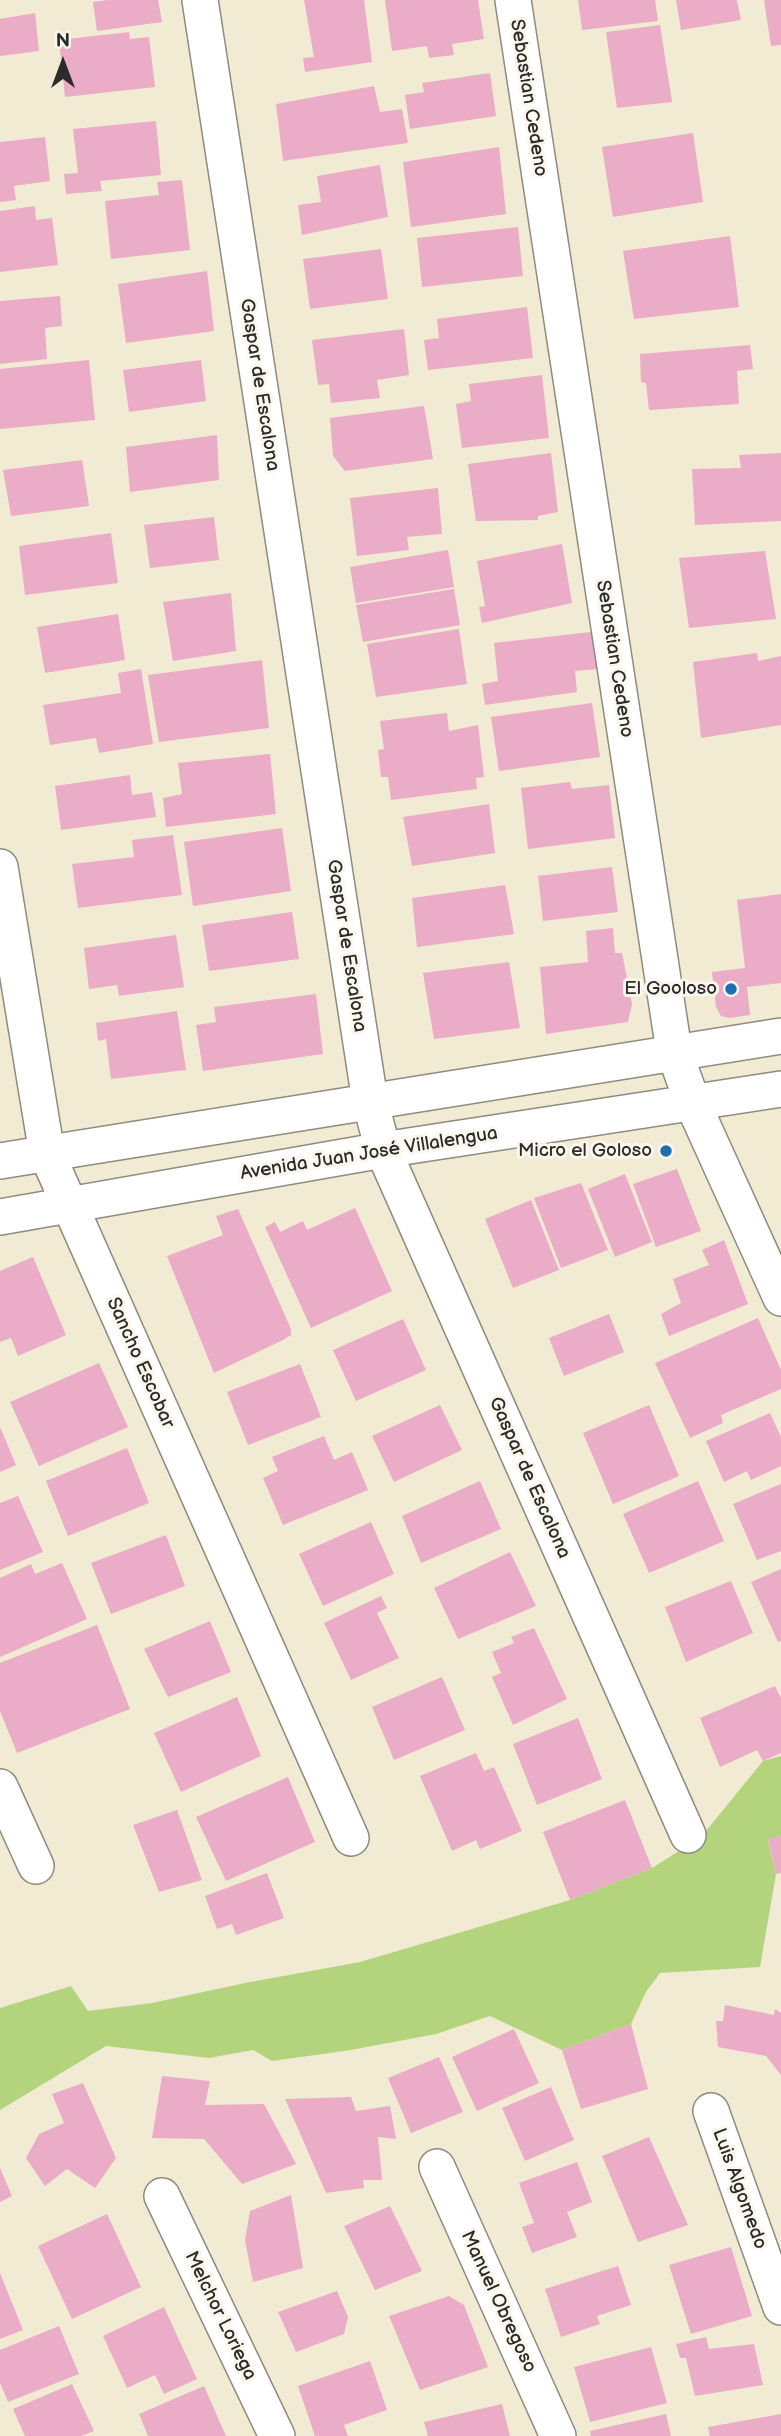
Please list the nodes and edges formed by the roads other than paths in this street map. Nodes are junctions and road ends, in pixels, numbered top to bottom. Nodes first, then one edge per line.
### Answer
1 (200, 0) edge
2 (513, 0) edge
3 (0, 867) edge
4 (781, 1036) edge
5 (674, 1051) junction
6 (781, 1089) edge
7 (370, 1101) junction
8 (693, 1104) junction
9 (383, 1150) junction
10 (47, 1154) junction
11 (0, 1161) edge
12 (70, 1206) junction
13 (0, 1217) edge
14 (781, 1298) edge
15 (0, 1787) edge
16 (688, 1835) dead end
17 (351, 1838) dead end
18 (36, 1866) dead end
19 (711, 2111) dead end
20 (437, 2167) dead end
21 (162, 2196) dead end
22 (781, 2307) edge
23 (277, 2436) edge
24 (558, 2436) edge

1 - 7 street, Gaspar de Escalona
2 - 5 street, Sebastian Cedeno
3 - 10 street, Sancho Escobar
4 - 5 street
5 - 7 street
5 - 8 street, Sebastian Cedeno
6 - 8 street, Avenida Juan José Villalengua
7 - 9 street, Gaspar de Escalona
7 - 10 street
8 - 9 street, Avenida Juan José Villalengua
8 - 14 street, Sebastian Cedeno
9 - 12 street, Avenida Juan José Villalengua
9 - 16 street, Gaspar de Escalona
10 - 11 street
10 - 12 street, Sancho Escobar
12 - 13 street, Avenida Juan José Villalengua
12 - 17 street, Sancho Escobar
15 - 18 street
19 - 22 street, Luis Algomedo
20 - 24 street, Manuel Obregoso
21 - 23 street, Melchor Loriega

